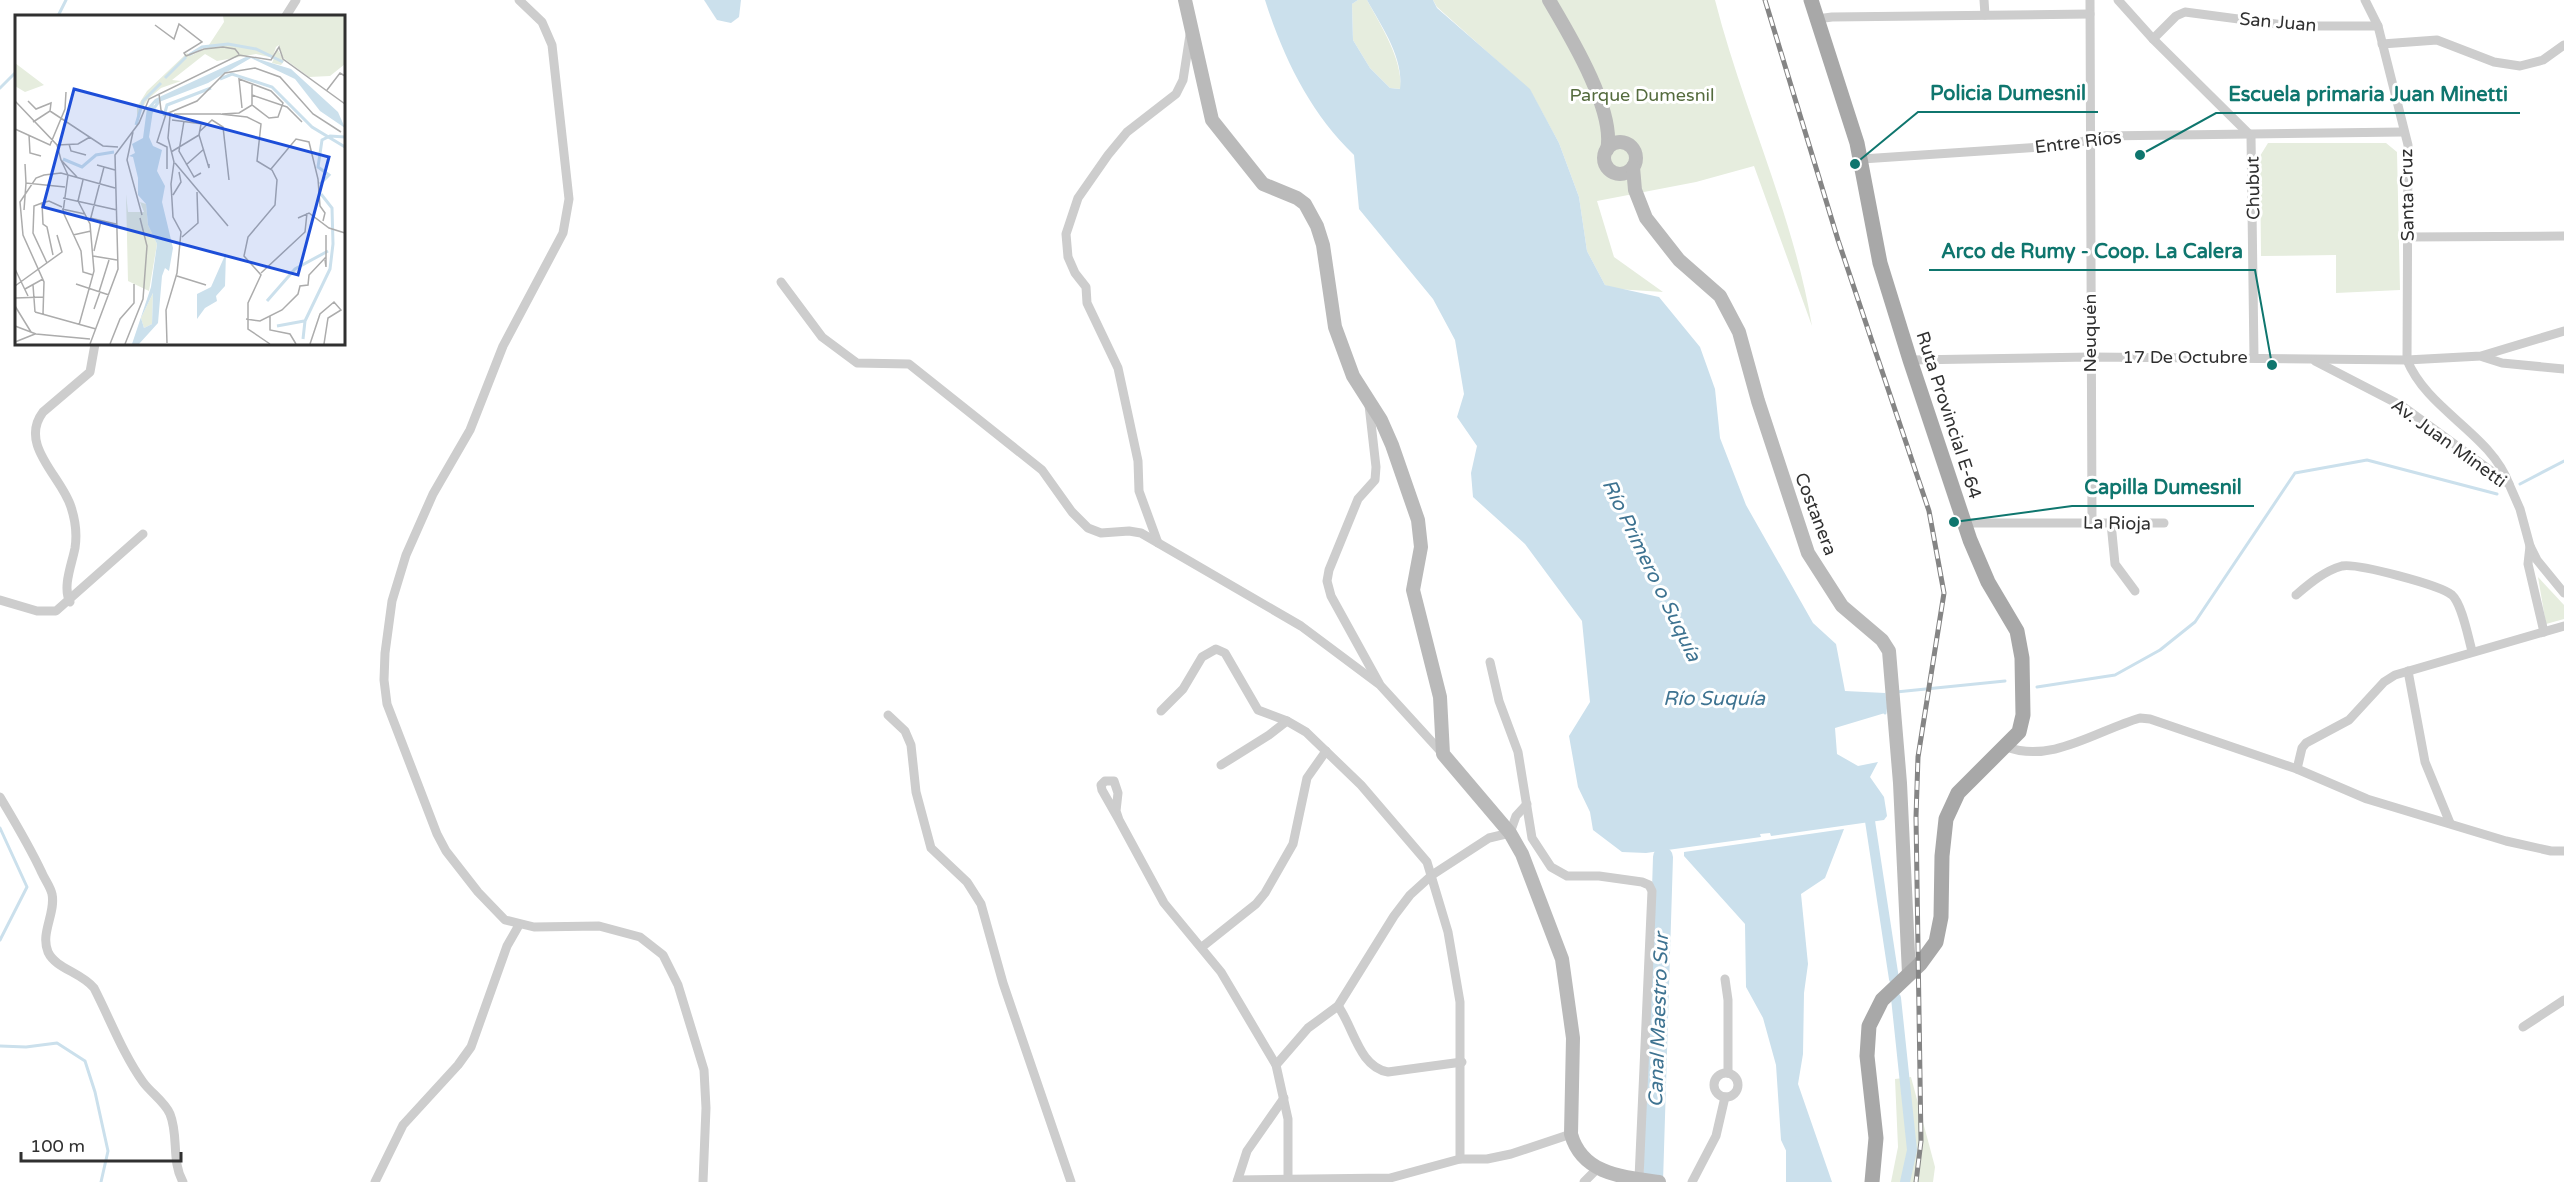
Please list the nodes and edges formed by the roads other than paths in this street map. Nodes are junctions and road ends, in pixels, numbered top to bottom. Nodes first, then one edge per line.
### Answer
1 (296, 0) edge
2 (519, 0) edge
3 (1185, 0) edge
4 (1549, 0) edge
5 (1811, 0) edge
6 (1984, 0) edge
7 (2090, 0) edge
8 (2118, 0) edge
9 (2365, 0) edge
10 (2090, 14) junction
11 (287, 15) edge
12 (1985, 15) junction
13 (1817, 19) junction
14 (2378, 26) junction
15 (1190, 28) junction
16 (2153, 39) junction
17 (2382, 44) junction
18 (2564, 45) edge
19 (1608, 126) junction
20 (2403, 132) junction
21 (2251, 136) junction
22 (2090, 138) junction
23 (1623, 143) junction
24 (1607, 150) junction
25 (1862, 159) junction
26 (1633, 167) junction
27 (1619, 174) junction
28 (1635, 190) junction
29 (2564, 236) edge
30 (2408, 237) junction
31 (782, 282) dead end
32 (2564, 331) edge
33 (94, 345) edge
34 (2481, 356) junction
35 (2090, 357) junction
36 (2254, 357) junction
37 (1910, 360) junction
38 (2313, 360) junction
39 (2408, 360) junction
40 (2564, 369) edge
41 (1369, 402) junction
42 (2509, 484) junction
43 (2092, 522) junction
44 (1963, 523) junction
45 (2111, 523) junction
46 (2164, 523) dead end
47 (143, 534) dead end
48 (1158, 543) junction
49 (2530, 546) junction
50 (2135, 591) dead end
51 (2564, 593) edge
52 (2296, 595) dead end
53 (0, 600) edge
54 (70, 602) junction
55 (2564, 626) edge
56 (2544, 632) junction
57 (2472, 651) junction
58 (1490, 662) dead end
59 (2408, 671) junction
60 (1380, 685) junction
61 (1161, 711) dead end
62 (888, 715) dead end
63 (1287, 721) junction
64 (2007, 747) junction
65 (1326, 751) junction
66 (1443, 754) junction
67 (1221, 765) dead end
68 (2297, 769) junction
69 (0, 797) edge
70 (1527, 804) junction
71 (1119, 820) dead end
72 (2450, 824) junction
73 (1510, 833) junction
74 (2564, 851) edge
75 (1432, 875) junction
76 (519, 925) junction
77 (1202, 947) junction
78 (1909, 974) junction
79 (1725, 979) dead end
80 (2564, 1000) edge
81 (1338, 1006) junction
82 (2523, 1027) dead end
83 (1462, 1062) junction
84 (1276, 1065) junction
85 (1728, 1073) junction
86 (1725, 1097) junction
87 (1284, 1098) junction
88 (1571, 1134) junction
89 (1460, 1159) junction
90 (1598, 1168) junction
91 (1288, 1177) junction
92 (1641, 1179) edge
93 (1237, 1181) edge
94 (183, 1182) edge
95 (375, 1182) edge
96 (703, 1182) edge
97 (1071, 1182) edge
98 (1584, 1182) edge
99 (1659, 1182) edge
100 (1692, 1182) edge
101 (1872, 1182) edge

1 - 11 street
2 - 76 street
3 - 15 street
4 - 19 street, Costanera
5 - 13 main road, Ruta Provincial E-64
6 - 12 street
7 - 10 street, Neuquén
8 - 16 street, Chubut
9 - 14 street, Santa Cruz
10 - 12 street
10 - 22 street, Neuquén
12 - 13 street
13 - 25 main road, Ruta Provincial E-64
14 - 16 street, San Juan
14 - 17 street, Santa Cruz
15 - 41 street
15 - 48 street
16 - 21 street, Chubut
17 - 18 street
17 - 20 street, Santa Cruz
19 - 23 street, Costanera
19 - 24 street, Costanera
20 - 21 street, Entre Ríos
20 - 30 street, Santa Cruz
21 - 22 street, Entre Ríos
21 - 36 street, Chubut
22 - 25 street, Entre Ríos
22 - 35 street, Neuquén
23 - 24 street
23 - 26 street, Costanera
24 - 27 street, Costanera
25 - 37 main road, Ruta Provincial E-64
26 - 27 street
26 - 28 street, Costanera
27 - 28 street, Costanera
28 - 78 street, Costanera
29 - 30 street
30 - 39 street, Santa Cruz
31 - 48 street
32 - 34 street, 17 De Octubre
33 - 54 street
34 - 39 street, 17 De Octubre
34 - 40 street
35 - 36 street, 17 De Octubre
35 - 37 street, 17 De Octubre
35 - 43 street, Neuquén
36 - 38 street, 17 De Octubre
37 - 44 main road, Ruta Provincial E-64
38 - 39 street, 17 De Octubre
38 - 42 street, Av. Juan Minetti
39 - 42 street
41 - 60 street
41 - 66 street
42 - 49 street, Av. Juan Minetti
43 - 44 street, La Rioja
43 - 45 street, La Rioja
44 - 64 main road, Ruta Provincial E-64
45 - 46 street, La Rioja
45 - 50 street
47 - 54 street
48 - 60 street
49 - 51 street, Av. Juan Minetti
49 - 56 street
52 - 57 street
53 - 54 street
55 - 56 street
56 - 57 street
57 - 59 street
58 - 70 street
59 - 68 street
59 - 72 street
60 - 66 street
61 - 63 street
62 - 97 street
63 - 65 street
63 - 67 street
64 - 68 street
64 - 78 main road, Ruta Provincial E-64
65 - 75 street
65 - 77 street
66 - 73 street
68 - 72 street
69 - 94 street
70 - 73 street
70 - 92 street
71 - 77 street
72 - 74 street
73 - 75 street
73 - 88 street
75 - 81 street
75 - 83 street
76 - 95 street
76 - 96 street
77 - 84 street
78 - 101 main road, Ruta Provincial E-64
79 - 85 street
80 - 82 street
81 - 83 street
81 - 84 street
83 - 89 street
84 - 87 street
85 - 86 street
85 - 86 street
86 - 100 street
87 - 91 street
87 - 93 street
88 - 89 street
88 - 90 street
89 - 91 street
90 - 92 street
90 - 98 street
91 - 93 street
92 - 99 street

